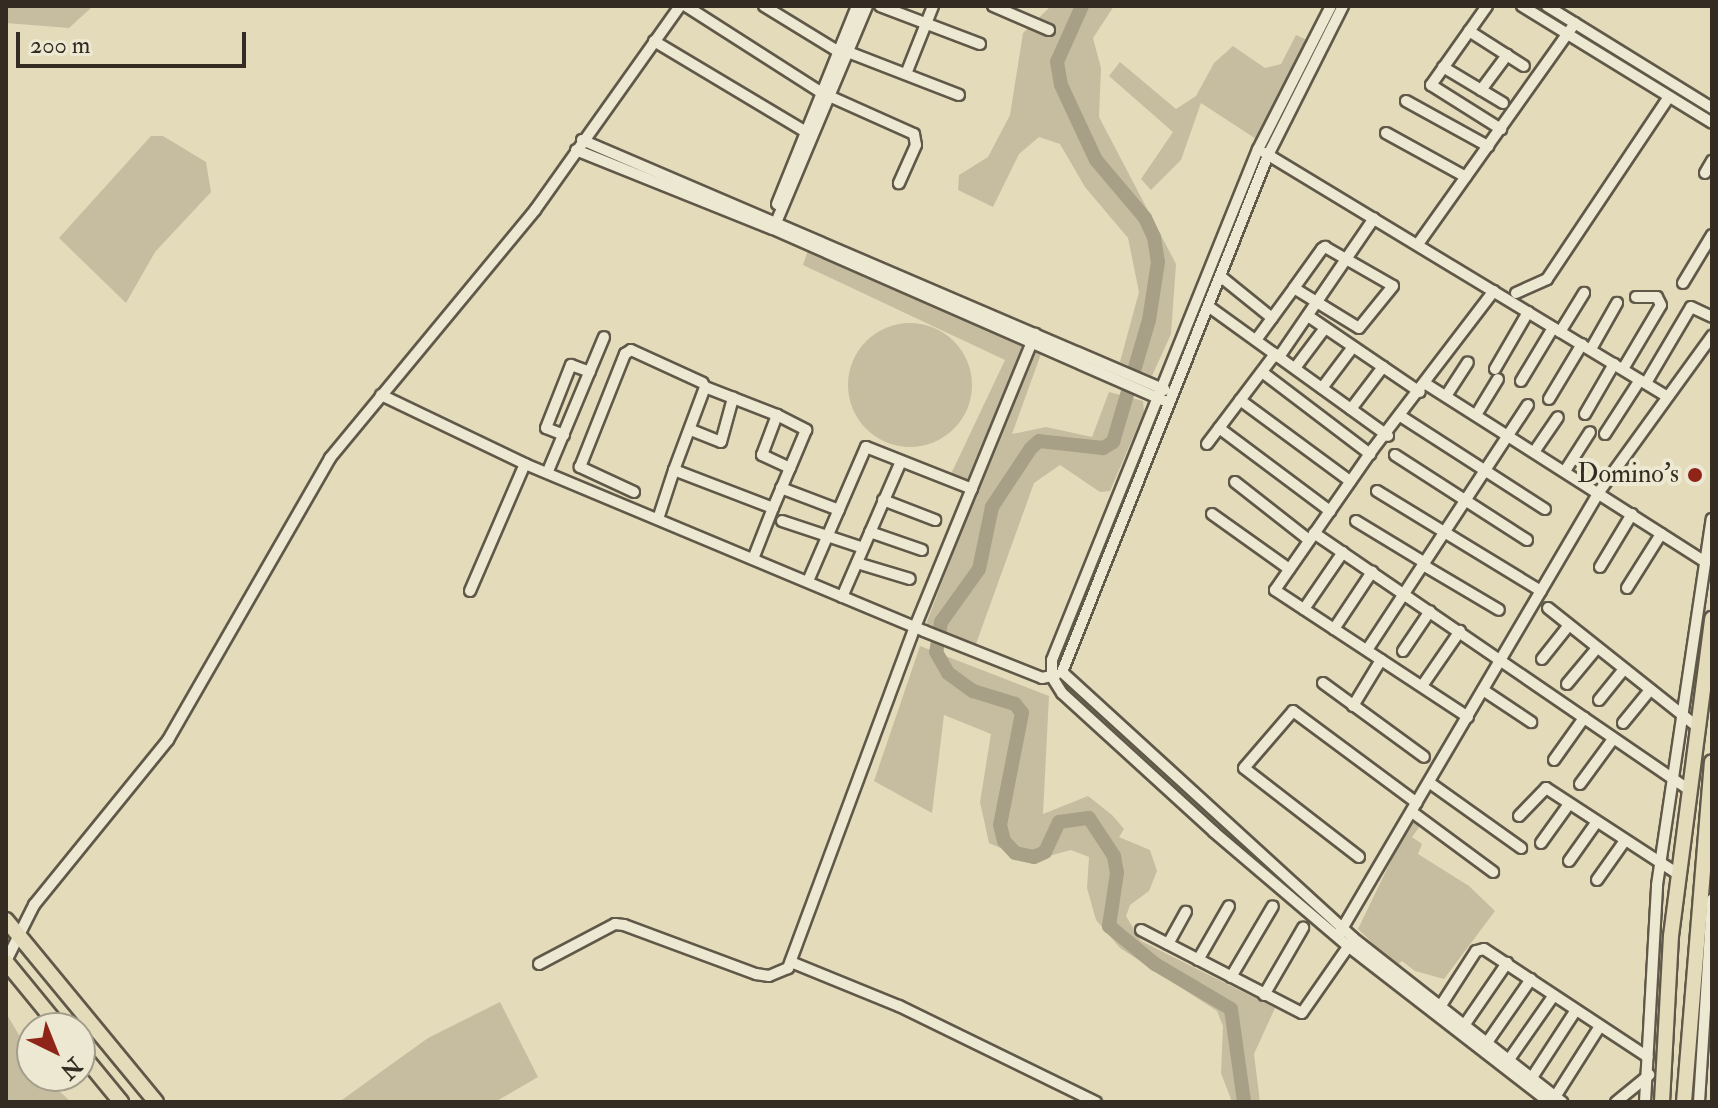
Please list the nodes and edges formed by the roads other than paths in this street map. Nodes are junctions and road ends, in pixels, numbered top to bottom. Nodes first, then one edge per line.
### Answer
1 (680, 6) edge
2 (686, 6) edge
3 (764, 6) edge
4 (867, 6) edge
5 (880, 6) edge
6 (933, 6) edge
7 (1331, 6) edge
8 (1343, 6) edge
9 (1487, 6) edge
10 (1522, 6) edge
11 (1547, 6) edge
12 (1571, 6) edge
13 (997, 7) edge
14 (853, 8) edge
15 (1563, 16) junction
16 (1575, 23) junction
17 (926, 24) junction
18 (1049, 30) dead end
19 (1469, 31) junction
20 (1568, 34) junction
21 (654, 41) junction
22 (980, 44) dead end
23 (843, 52) junction
24 (1507, 55) junction
25 (1524, 66) dead end
26 (1443, 67) junction
27 (906, 74) junction
28 (1481, 90) junction
29 (826, 95) junction
30 (959, 95) dead end
31 (1668, 98) junction
32 (1406, 101) dead end
33 (1503, 103) dead end
34 (1712, 108) edge
35 (1712, 123) edge
36 (1501, 129) junction
37 (806, 132) junction
38 (1386, 133) dead end
39 (579, 145) junction
40 (1488, 146) junction
41 (1263, 152) junction
42 (1712, 161) edge
43 (1705, 173) dead end
44 (1466, 177) junction
45 (899, 183) dead end
46 (1374, 218) junction
47 (772, 223) junction
48 (1712, 235) edge
49 (1418, 244) junction
50 (1348, 257) junction
51 (1220, 276) junction
52 (1683, 283) dead end
53 (1294, 288) junction
54 (1494, 291) junction
55 (1516, 293) dead end
56 (1584, 293) dead end
57 (1636, 297) dead end
58 (1317, 302) junction
59 (1617, 303) dead end
60 (1208, 306) junction
61 (1528, 312) junction
62 (1308, 316) junction
63 (1712, 317) edge
64 (1272, 318) junction
65 (1325, 328) junction
66 (1556, 330) junction
67 (1712, 336) edge
68 (604, 337) dead end
69 (1033, 338) junction
70 (1256, 340) junction
71 (1353, 347) junction
72 (1586, 347) junction
73 (1277, 356) junction
74 (1468, 362) dead end
75 (1618, 366) junction
76 (1383, 367) junction
77 (1295, 368) junction
78 (590, 372) junction
79 (1262, 372) junction
80 (1521, 381) dead end
81 (1643, 381) junction
82 (703, 383) dead end
83 (1322, 388) junction
84 (1423, 388) junction
85 (381, 395) junction
86 (1165, 395) junction
87 (1446, 396) junction
88 (1667, 396) junction
89 (733, 398) junction
90 (1549, 399) dead end
91 (1240, 400) junction
92 (1528, 405) dead end
93 (1351, 409) junction
94 (1585, 414) dead end
95 (777, 415) junction
96 (1476, 415) junction
97 (1402, 417) junction
98 (1558, 417) dead end
99 (1219, 428) junction
100 (691, 430) junction
101 (1590, 432) dead end
102 (1605, 434) dead end
103 (564, 435) junction
104 (1388, 436) junction
105 (1509, 436) junction
106 (1207, 444) dead end
107 (1534, 452) junction
108 (1370, 454) junction
109 (1395, 455) dead end
110 (901, 461) junction
111 (525, 464) junction
112 (790, 468) junction
113 (674, 470) junction
114 (548, 471) junction
115 (1485, 471) junction
116 (1565, 471) junction
117 (1350, 481) junction
118 (1235, 482) dead end
119 (618, 484) junction
120 (781, 488) junction
121 (972, 489) junction
122 (1377, 491) dead end
123 (634, 492) dead end
124 (1599, 492) junction
125 (611, 498) junction
126 (883, 500) junction
127 (1466, 501) junction
128 (773, 508) junction
129 (1545, 509) dead end
130 (839, 510) junction
131 (1330, 511) junction
132 (1212, 514) dead end
133 (1632, 514) junction
134 (658, 519) junction
135 (1712, 519) edge
136 (935, 520) dead end
137 (782, 521) dead end
138 (1356, 521) dead end
139 (870, 532) junction
140 (1444, 533) junction
141 (1661, 534) junction
142 (827, 537) junction
143 (1312, 537) junction
144 (1527, 540) dead end
145 (863, 548) junction
146 (922, 550) dead end
147 (1343, 552) junction
148 (753, 559) junction
149 (1705, 562) junction
150 (857, 563) junction
151 (1424, 564) junction
152 (1600, 567) dead end
153 (1289, 569) junction
154 (1372, 572) junction
155 (910, 579) dead end
156 (808, 581) junction
157 (1627, 588) dead end
158 (470, 591) dead end
159 (1541, 591) junction
160 (1404, 594) junction
161 (842, 597) junction
162 (1548, 608) dead end
163 (1304, 609) junction
164 (1499, 610) dead end
165 (1430, 611) junction
166 (1712, 619) edge
167 (1569, 625) junction
168 (919, 629) junction
169 (1334, 629) junction
170 (1460, 631) junction
171 (1597, 648) junction
172 (1367, 650) junction
173 (1403, 651) dead end
174 (1501, 658) junction
175 (1542, 659) dead end
176 (1381, 660) junction
177 (1624, 669) junction
178 (1057, 675) junction
179 (1323, 683) dead end
180 (1567, 684) dead end
181 (1422, 686) junction
182 (1483, 690) junction
183 (1650, 690) junction
184 (1599, 700) dead end
185 (1353, 706) junction
186 (1682, 716) junction
187 (1468, 717) junction
188 (1584, 718) junction
189 (1531, 722) dead end
190 (1623, 723) dead end
191 (1695, 725) junction
192 (1613, 739) junction
193 (1424, 757) dead end
194 (1554, 760) dead end
195 (1712, 762) edge
196 (1672, 781) junction
197 (1430, 783) junction
198 (1580, 784) dead end
199 (1688, 789) junction
200 (1710, 796) edge
201 (1569, 804) junction
202 (1415, 808) junction
203 (1519, 816) dead end
204 (1596, 823) junction
205 (1624, 842) junction
206 (1541, 843) dead end
207 (1521, 848) dead end
208 (1359, 857) dead end
209 (1569, 861) dead end
210 (1659, 865) junction
211 (1493, 872) dead end
212 (1678, 874) junction
213 (1597, 880) dead end
214 (1712, 899) edge
215 (1229, 906) dead end
216 (1273, 906) dead end
217 (1186, 912) dead end
218 (6, 920) edge
219 (1697, 922) junction
220 (1303, 928) dead end
221 (1141, 930) dead end
222 (1340, 933) junction
223 (17, 934) junction
224 (1711, 934) edge
225 (1350, 942) junction
226 (1168, 944) junction
227 (1198, 960) junction
228 (6, 962) edge
229 (791, 962) junction
230 (1507, 963) junction
231 (539, 964) dead end
232 (1231, 977) junction
233 (1531, 979) junction
234 (1264, 995) junction
235 (1554, 995) junction
236 (1708, 1003) edge
237 (1438, 1010) junction
238 (1576, 1010) junction
239 (47, 1012) edge
240 (1600, 1026) junction
241 (1463, 1027) junction
242 (1486, 1044) junction
243 (1648, 1057) junction
244 (1686, 1060) junction
245 (1508, 1061) junction
246 (1665, 1062) junction
247 (96, 1072) edge
248 (1647, 1077) junction
249 (1531, 1079) junction
250 (1555, 1100) edge
251 (121, 1102) edge
252 (156, 1102) edge
253 (1096, 1102) edge
254 (1616, 1102) edge
255 (1645, 1102) edge
256 (1662, 1102) edge
257 (1684, 1102) edge
258 (1699, 1102) edge

1 - 21 street
2 - 29 street
3 - 23 street
4 - 23 street
5 - 17 street
6 - 17 street
7 - 41 street
8 - 41 street
9 - 19 street
10 - 20 street
11 - 15 street
12 - 15 street
13 - 18 street
14 - 23 street
15 - 16 street
16 - 20 street
16 - 34 street
17 - 22 street
17 - 27 street
19 - 24 street
19 - 26 street
20 - 31 street
20 - 36 street
21 - 37 street
21 - 39 street
23 - 27 street
23 - 29 street
24 - 25 street
24 - 28 street
26 - 28 street
26 - 36 street
27 - 30 street
28 - 33 street
29 - 37 street
29 - 45 street
29 - 47 street
31 - 35 street
31 - 55 street
32 - 40 street
36 - 40 street
37 - 47 street
38 - 44 street
39 - 47 street
39 - 85 street
40 - 44 street
41 - 46 street
41 - 51 street
41 - 86 street
42 - 43 street
44 - 49 street
46 - 49 street
46 - 50 street
47 - 69 street
48 - 52 street
49 - 54 street
50 - 53 street
50 - 58 street
50 - 58 street
51 - 60 street
51 - 64 street
53 - 58 street
53 - 64 street
54 - 61 street
54 - 84 street
56 - 66 street
57 - 75 street
58 - 62 street
59 - 72 street
60 - 70 street
60 - 86 street
61 - 66 street
61 - 96 street
62 - 65 street
62 - 73 street
63 - 81 street
64 - 70 street
65 - 71 street
65 - 77 street
66 - 72 street
66 - 80 street
67 - 88 street
68 - 78 street
69 - 86 street
69 - 121 street
70 - 73 street
71 - 76 street
71 - 83 street
72 - 75 street
72 - 90 street
73 - 77 street
73 - 79 street
74 - 87 street
75 - 81 street
75 - 94 street
76 - 84 street
76 - 93 street
77 - 83 street
78 - 103 street
78 - 103 street
79 - 91 street
79 - 108 street
81 - 88 street
81 - 102 street
82 - 119 street
83 - 93 street
84 - 87 street
84 - 97 street
85 - 111 street
85 - 223 street
86 - 178 street
87 - 96 street
88 - 124 street
89 - 95 street
89 - 100 street
89 - 100 street
91 - 99 street
91 - 117 street
92 - 105 street
93 - 104 street
95 - 112 street
95 - 112 street
96 - 105 street
97 - 104 street
97 - 115 street
98 - 107 street
99 - 106 street
99 - 131 street
100 - 113 street
101 - 116 street
103 - 114 street
104 - 108 street
105 - 107 street
105 - 115 street
107 - 116 street
108 - 117 street
109 - 127 street
110 - 121 street
110 - 126 street
110 - 130 street
111 - 114 street
111 - 158 street
112 - 120 street
113 - 128 street
113 - 134 street
114 - 125 street
115 - 127 street
115 - 129 street
116 - 124 street
117 - 131 street
118 - 143 street
119 - 123 street
119 - 125 street
120 - 128 street
120 - 130 street
121 - 168 street
122 - 140 street
124 - 133 street
124 - 159 street
125 - 134 street
126 - 136 street
126 - 139 street
127 - 140 street
127 - 144 street
128 - 148 street
130 - 142 street
131 - 143 street
132 - 153 street
133 - 141 street
133 - 152 street
134 - 148 street
135 - 149 street
137 - 142 street
138 - 151 street
139 - 145 street
139 - 146 street
140 - 151 street
140 - 159 street
141 - 149 street
141 - 157 street
142 - 145 street
142 - 156 street
143 - 147 street
143 - 153 street
145 - 150 street
147 - 154 street
147 - 163 street
148 - 156 street
149 - 186 street
150 - 155 street
150 - 161 street
151 - 160 street
151 - 164 street
153 - 163 street
154 - 160 street
154 - 169 street
156 - 161 street
159 - 174 street
160 - 165 street
160 - 172 street
161 - 168 street
162 - 167 street
163 - 169 street
165 - 170 street
165 - 173 street
166 - 191 main road
167 - 171 street
167 - 175 street
168 - 178 street
168 - 229 street
169 - 172 street
170 - 174 street
170 - 181 street
171 - 177 street
171 - 180 street
172 - 176 street
174 - 182 street
174 - 188 street
176 - 181 street
176 - 185 street
177 - 183 street
177 - 184 street
178 - 222 street
179 - 185 street
181 - 187 street
182 - 187 street
182 - 189 street
183 - 186 street
183 - 190 street
185 - 193 street
186 - 191 street
186 - 196 street
187 - 197 street
188 - 192 street
188 - 194 street
191 - 199 main road
192 - 196 street
192 - 198 street
195 - 200 main road
196 - 199 street
196 - 210 street
197 - 202 street
197 - 207 street
199 - 212 main road
200 - 219 main road
201 - 203 street
201 - 204 street
201 - 206 street
202 - 208 street
202 - 211 street
202 - 222 street
204 - 205 street
204 - 209 street
205 - 210 street
205 - 213 street
210 - 212 street
210 - 243 street
212 - 246 main road
214 - 224 street
215 - 227 street
216 - 232 street
217 - 226 street
218 - 223 main road
219 - 224 street
219 - 244 main road
220 - 234 street
221 - 226 street
222 - 225 street
223 - 228 street
223 - 252 main road
224 - 236 street
225 - 234 street
225 - 237 street
225 - 250 street
226 - 227 street
227 - 232 street
228 - 239 main road
229 - 231 street
229 - 253 street
230 - 233 street
230 - 237 street
230 - 241 street
232 - 234 street
233 - 235 street
233 - 242 street
235 - 238 street
235 - 245 street
236 - 258 street
237 - 241 street
238 - 240 street
238 - 249 street
240 - 243 street
240 - 250 street
241 - 242 street
242 - 245 street
243 - 248 street
244 - 246 street
244 - 257 main road
245 - 249 street
246 - 248 street
246 - 256 main road
247 - 251 main road
248 - 254 street
248 - 255 street
249 - 250 street

